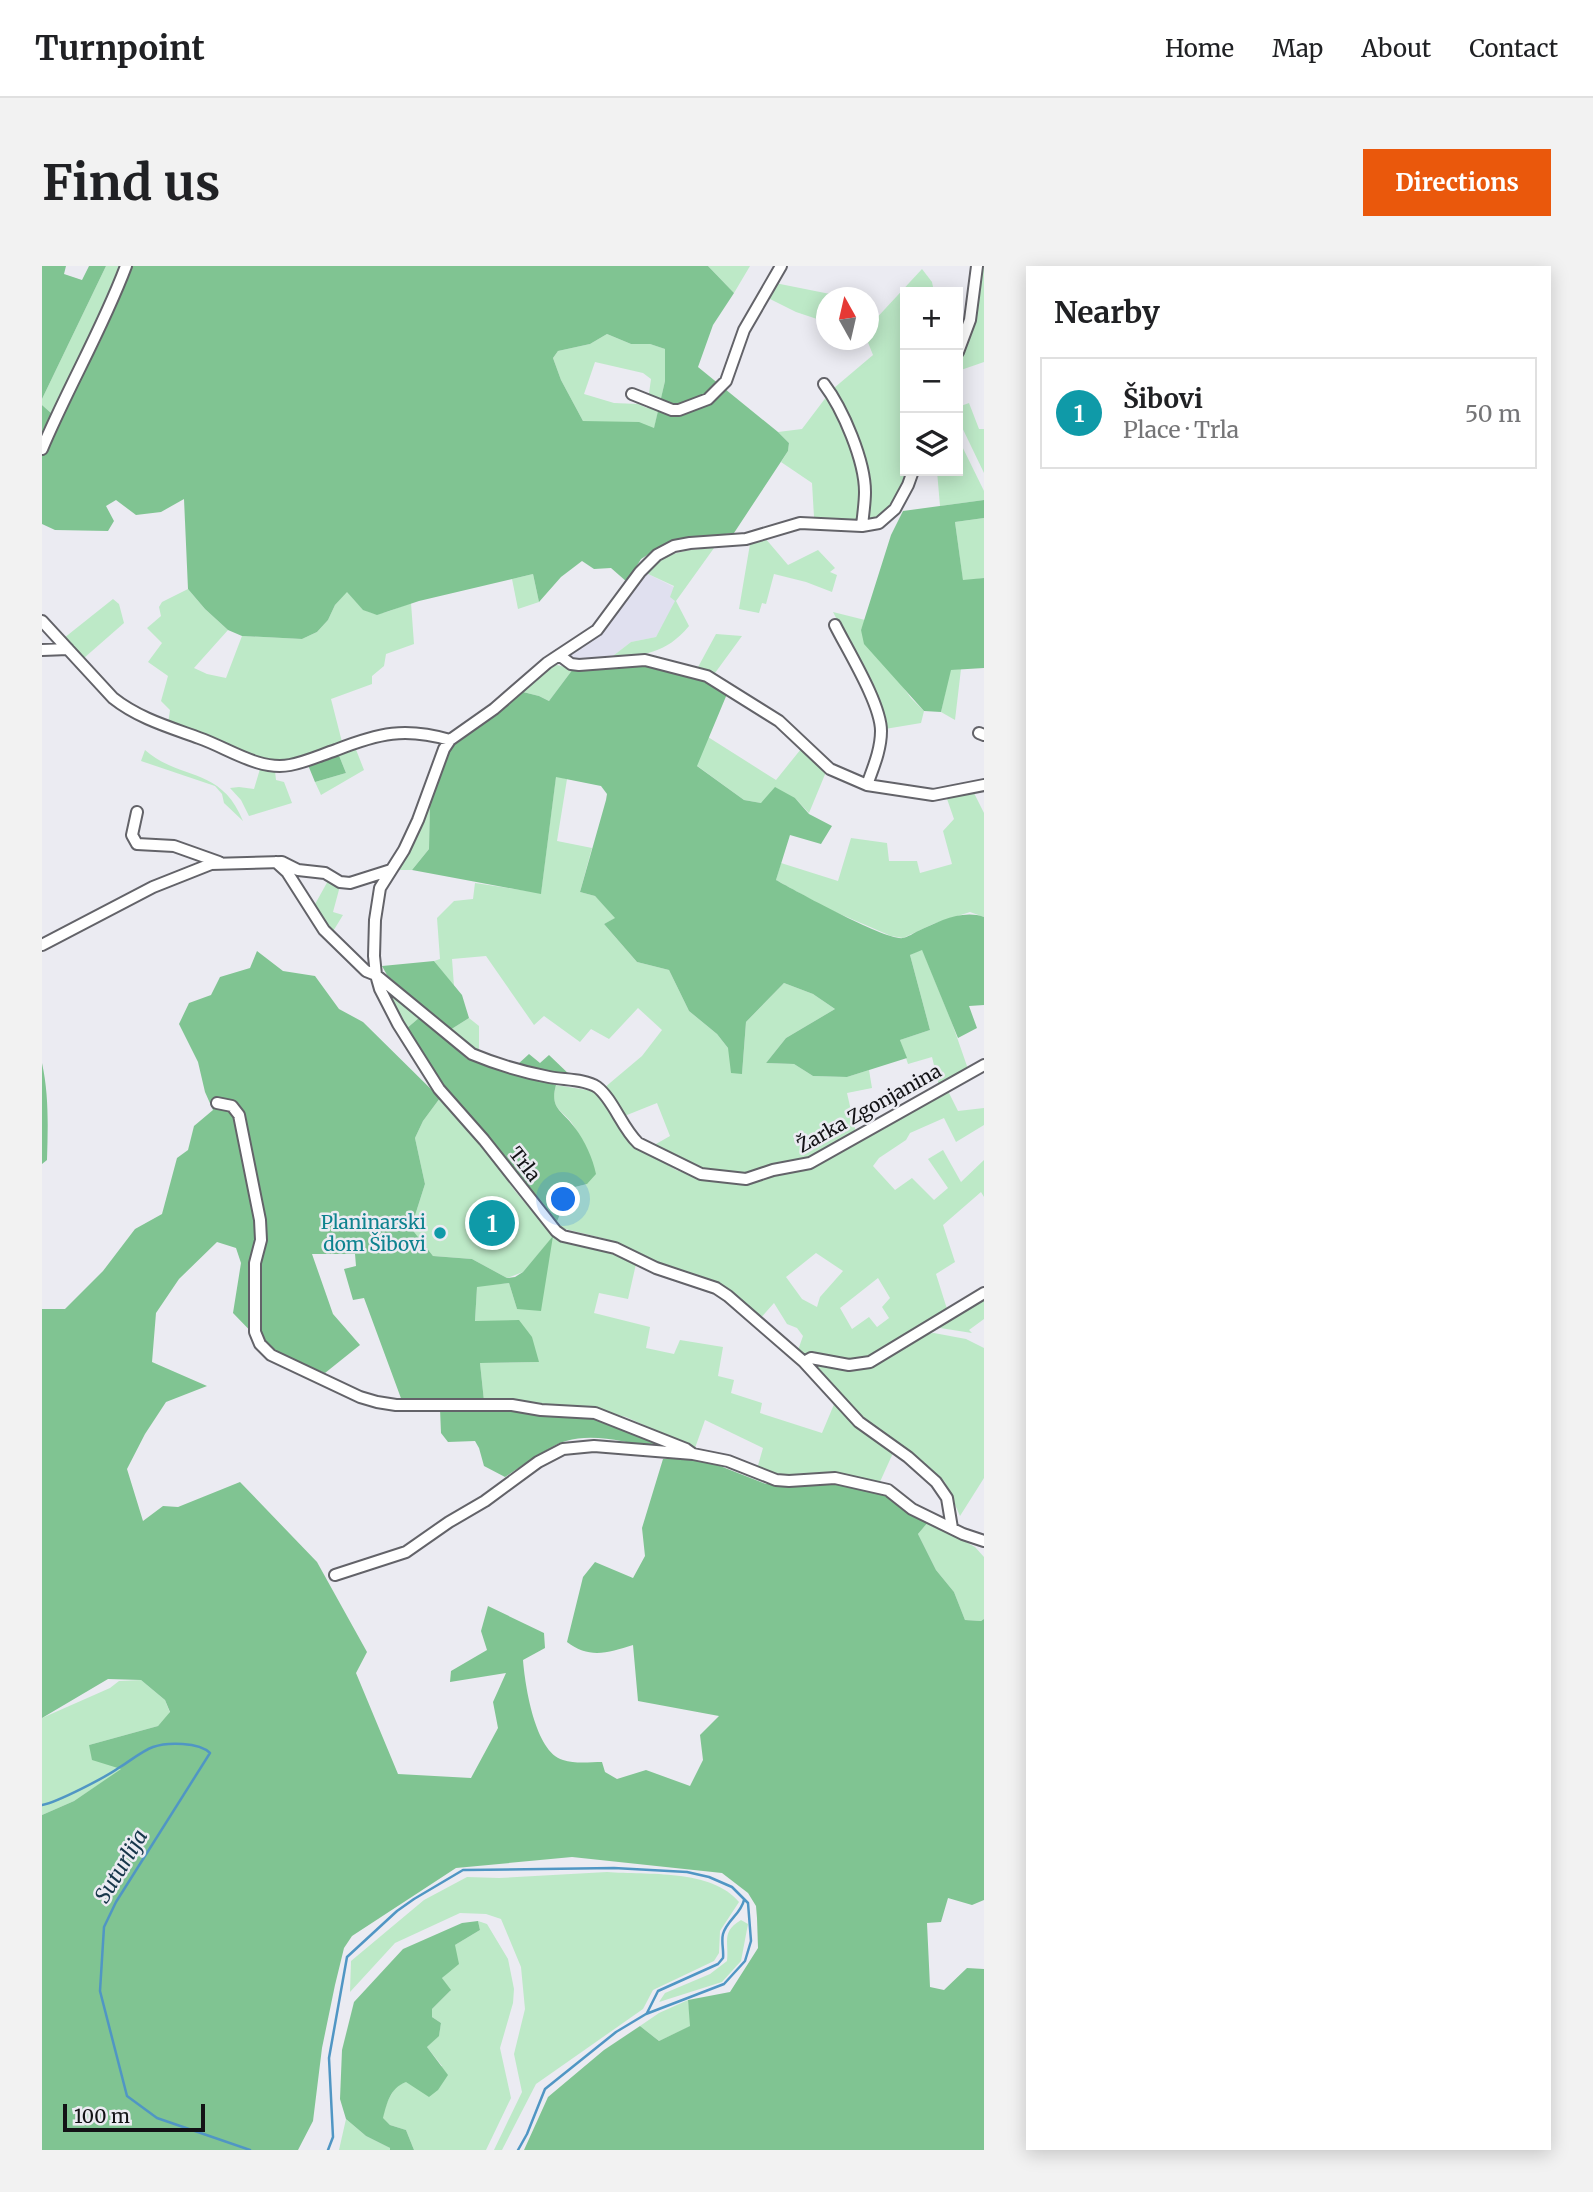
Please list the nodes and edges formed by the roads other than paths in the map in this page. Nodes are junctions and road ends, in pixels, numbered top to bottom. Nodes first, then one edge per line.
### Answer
1 (126, 266) edge
2 (781, 266) edge
3 (977, 266) edge
4 (959, 350) edge
5 (824, 384) dead end
6 (632, 394) dead end
7 (42, 449) edge
8 (911, 476) edge
9 (862, 526) junction
10 (42, 621) edge
11 (835, 625) dead end
12 (68, 649) junction
13 (42, 650) edge
14 (559, 655) junction
15 (450, 740) junction
16 (867, 785) junction
17 (984, 785) edge
18 (137, 812) dead end
19 (219, 862) junction
20 (276, 862) junction
21 (391, 870) junction
22 (42, 945) edge
23 (376, 975) junction
24 (984, 1065) edge
25 (217, 1104) dead end
26 (984, 1293) edge
27 (804, 1362) junction
28 (693, 1454) junction
29 (952, 1528) junction
30 (984, 1541) edge
31 (335, 1575) dead end

1 - 7 street
2 - 6 street
3 - 4 street
5 - 9 street
8 - 9 street
9 - 14 street
10 - 12 street
11 - 16 street
12 - 13 street
12 - 15 street
14 - 15 street
14 - 16 street
15 - 21 street, Trla
16 - 17 street
18 - 19 street
19 - 20 street
19 - 22 street
20 - 21 street
20 - 23 street, Žarka Zgonjanina
21 - 23 street, Trla
23 - 24 street, Žarka Zgonjanina
23 - 27 street, Trla
25 - 28 street
26 - 27 street
27 - 29 street, Trla
28 - 29 street
28 - 31 street
29 - 30 street

